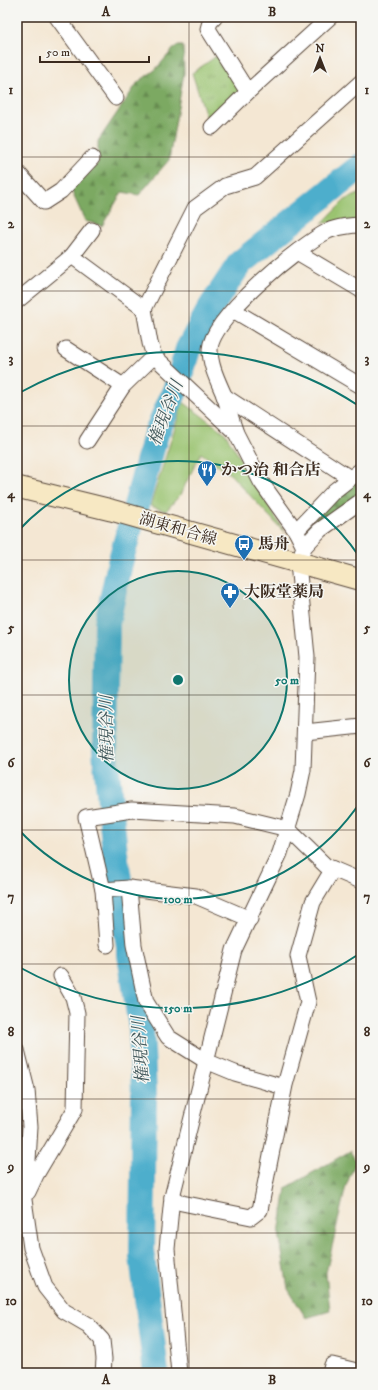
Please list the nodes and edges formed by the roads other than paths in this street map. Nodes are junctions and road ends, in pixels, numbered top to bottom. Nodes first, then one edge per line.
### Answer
1 (57, 17) edge
2 (215, 17) edge
3 (330, 17) edge
4 (361, 82) edge
5 (251, 89) junction
6 (116, 98) dead end
7 (212, 127) dead end
8 (92, 158) dead end
9 (17, 172) edge
10 (361, 225) edge
11 (92, 230) dead end
12 (297, 252) junction
13 (72, 256) junction
14 (361, 290) edge
15 (17, 301) edge
16 (144, 309) junction
17 (233, 310) junction
18 (66, 349) dead end
19 (159, 360) junction
20 (123, 386) junction
21 (361, 386) edge
22 (224, 396) junction
23 (236, 433) junction
24 (87, 441) dead end
25 (356, 474) edge
26 (17, 487) edge
27 (361, 501) edge
28 (296, 532) junction
29 (301, 555) junction
30 (361, 580) edge
31 (361, 726) edge
32 (305, 732) junction
33 (288, 829) junction
34 (333, 868) junction
35 (361, 881) edge
36 (129, 888) junction
37 (103, 890) junction
38 (250, 918) junction
39 (108, 945) dead end
40 (61, 976) dead end
41 (17, 1050) edge
42 (206, 1061) junction
43 (284, 1087) junction
44 (172, 1197) junction
45 (24, 1202) junction
46 (22, 1221) edge
47 (361, 1372) edge
48 (103, 1373) edge
49 (178, 1373) edge
50 (330, 1373) edge

1 - 6 street
2 - 5 street
3 - 5 street
4 - 16 street
5 - 7 street
8 - 9 street
10 - 12 street
11 - 13 street
12 - 14 street
12 - 17 street
13 - 15 street
13 - 16 street
16 - 19 street
17 - 21 street
17 - 22 street
18 - 20 street
19 - 20 street
19 - 23 street
20 - 24 street
22 - 23 street
22 - 25 street
23 - 28 street
25 - 28 street
26 - 29 main road, 湖東和合線
27 - 29 street
28 - 29 street
29 - 30 main road, 湖東和合線
29 - 32 street
31 - 32 street
32 - 33 street
33 - 34 street
33 - 37 street
33 - 38 street
34 - 35 street
34 - 43 street
36 - 37 street
36 - 38 street
36 - 42 street
37 - 39 street
38 - 42 street
40 - 45 street
41 - 45 street
42 - 43 street
42 - 44 street
43 - 44 street
44 - 49 street
45 - 46 street
46 - 48 street
47 - 50 street

